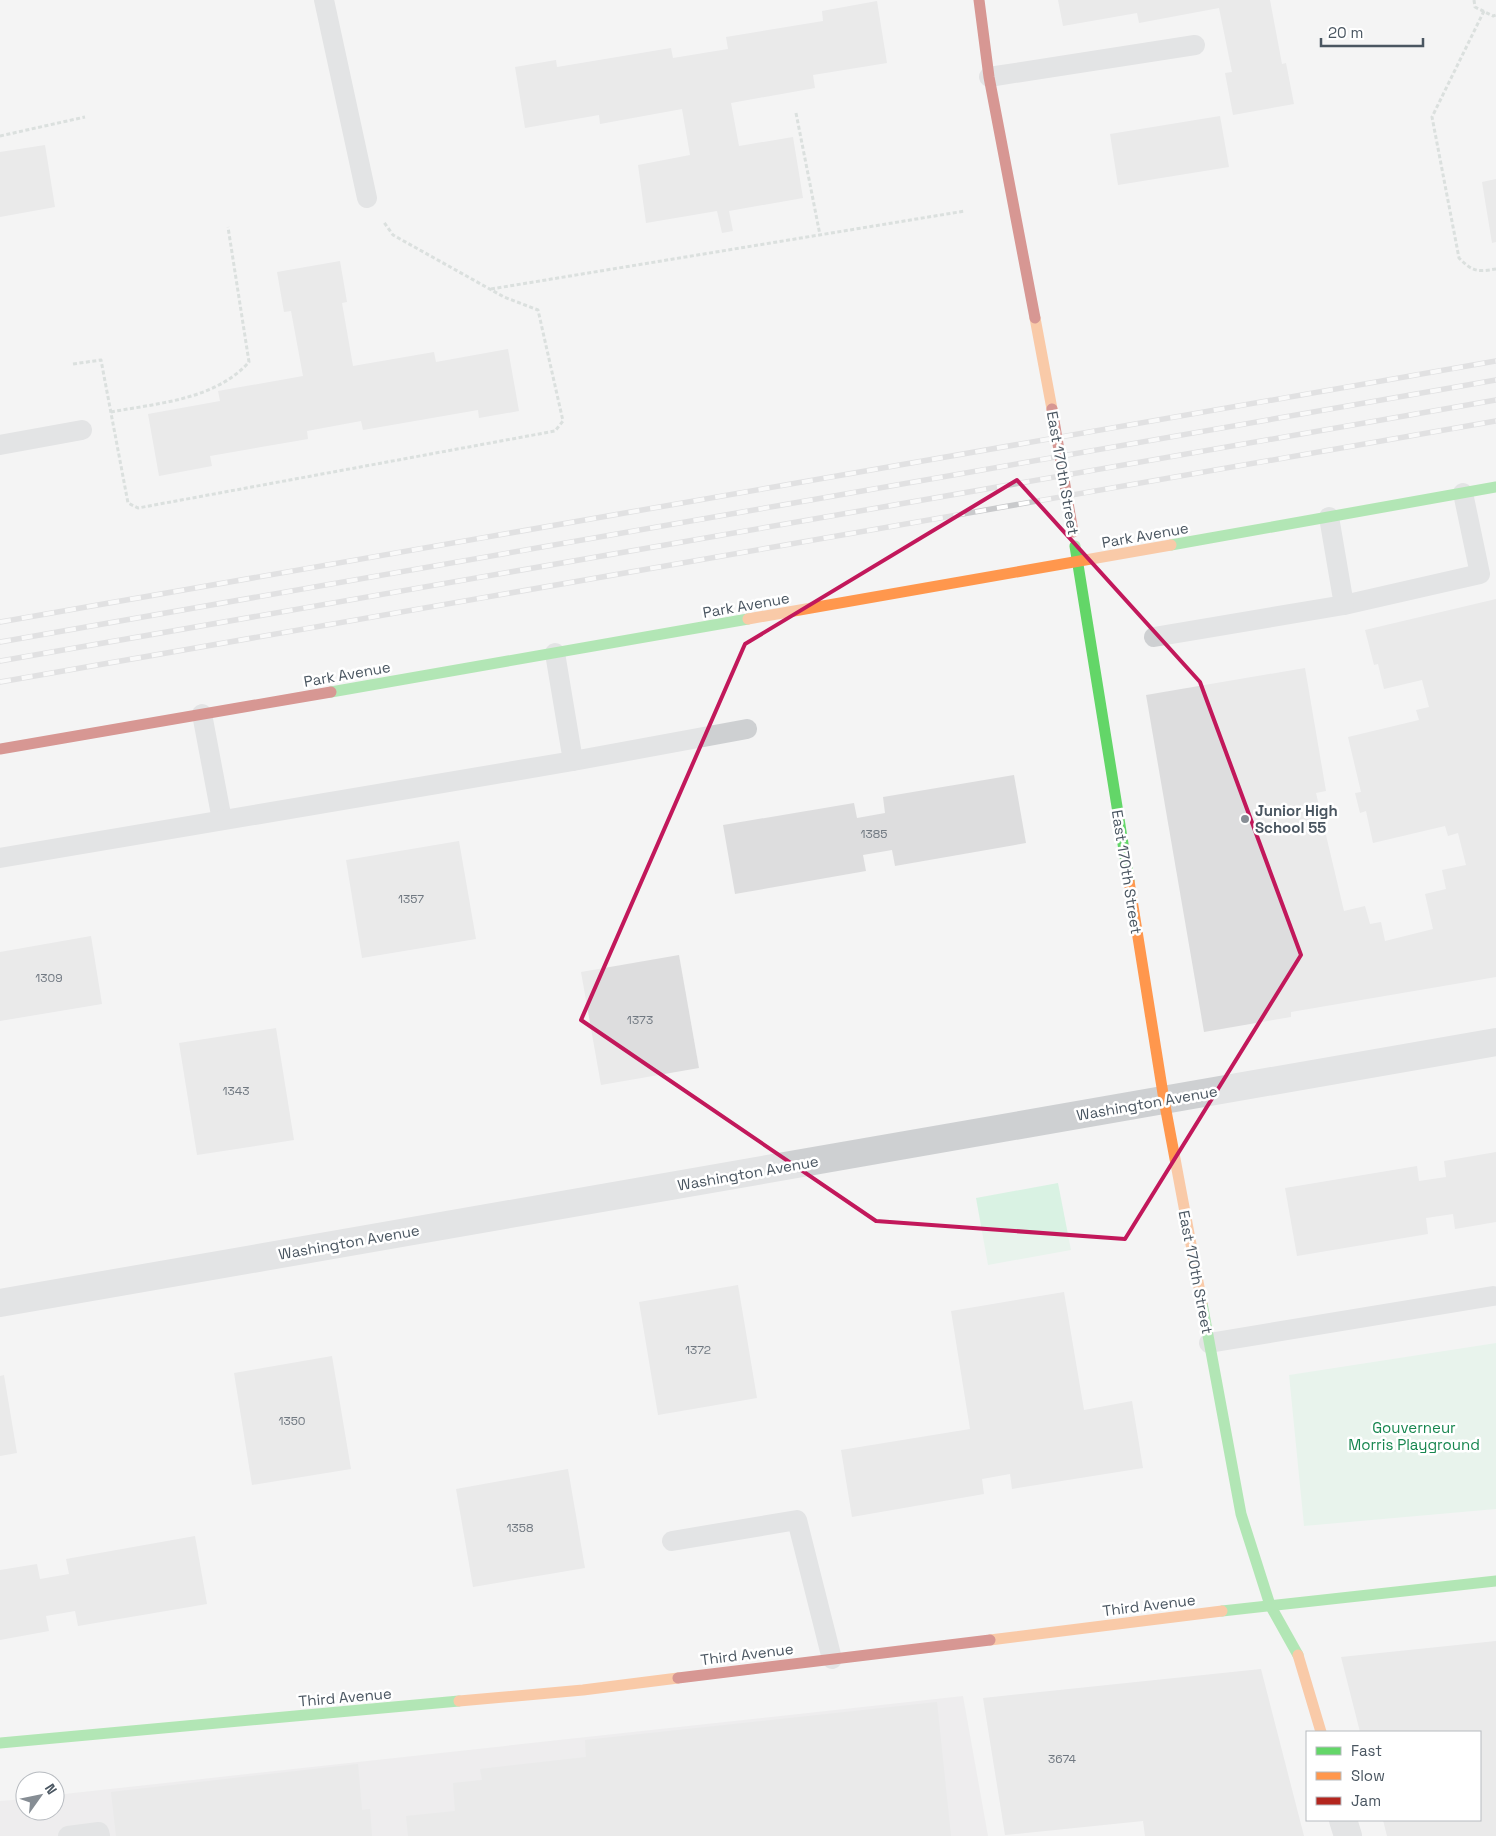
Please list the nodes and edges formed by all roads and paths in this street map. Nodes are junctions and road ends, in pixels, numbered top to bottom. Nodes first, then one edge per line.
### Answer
1 (324, 0) edge
2 (979, 0) edge
3 (1474, 0) edge
4 (1484, 11) junction
5 (1496, 15) edge
6 (1196, 44) dead end
7 (989, 77) junction
8 (796, 112) dead end
9 (85, 117) dead end
10 (0, 136) edge
11 (367, 198) joint
12 (965, 211) dead end
13 (228, 227) dead end
14 (820, 234) junction
15 (1496, 269) edge
16 (490, 289) junction
17 (73, 364) dead end
18 (111, 412) junction
19 (82, 430) dead end
20 (0, 445) edge
21 (1496, 487) edge
22 (1463, 493) junction
23 (1329, 517) junction
24 (1078, 562) junction
25 (1344, 604) junction
26 (1154, 637) dead end
27 (555, 653) junction
28 (202, 714) junction
29 (746, 729) dead end
30 (0, 749) edge
31 (573, 761) junction
32 (222, 820) junction
33 (0, 858) edge
34 (1496, 1042) edge
35 (1164, 1100) junction
36 (1493, 1296) dead end
37 (0, 1303) edge
38 (1209, 1342) junction
39 (672, 1541) dead end
40 (1496, 1581) edge
41 (1270, 1605) junction
42 (832, 1659) junction
43 (1320, 1731) edge
44 (0, 1743) edge
45 (1343, 1821) edge
46 (68, 1836) edge
47 (100, 1836) edge
48 (1348, 1836) edge

1 - 11 lane
2 - 7 street, East 170th Street
3 - 4 path
4 - 5 path
4 - 15 path
6 - 7 lane
7 - 24 street, East 170th Street, bridge
8 - 14 path
9 - 10 path
11 - 16 path
12 - 14 path
13 - 18 path
14 - 16 path
16 - 18 path
17 - 18 path
19 - 20 lane
21 - 22 street, Park Avenue
22 - 23 street, Park Avenue
22 - 25 lane
23 - 24 street, Park Avenue
23 - 25 lane
24 - 27 street, Park Avenue
24 - 35 street, East 170th Street
25 - 26 lane
27 - 28 street, Park Avenue
27 - 31 lane
28 - 30 street, Park Avenue
28 - 32 lane
29 - 31 lane
31 - 32 lane
32 - 33 lane
34 - 35 street, Washington Avenue
35 - 37 street, Washington Avenue
35 - 38 street, East 170th Street
36 - 38 lane
38 - 41 street, East 170th Street
39 - 42 lane
40 - 41 street, Third Avenue
41 - 42 street, Third Avenue
41 - 43 street, East 170th Street
42 - 44 street, Third Avenue
45 - 48 street
46 - 47 lane

